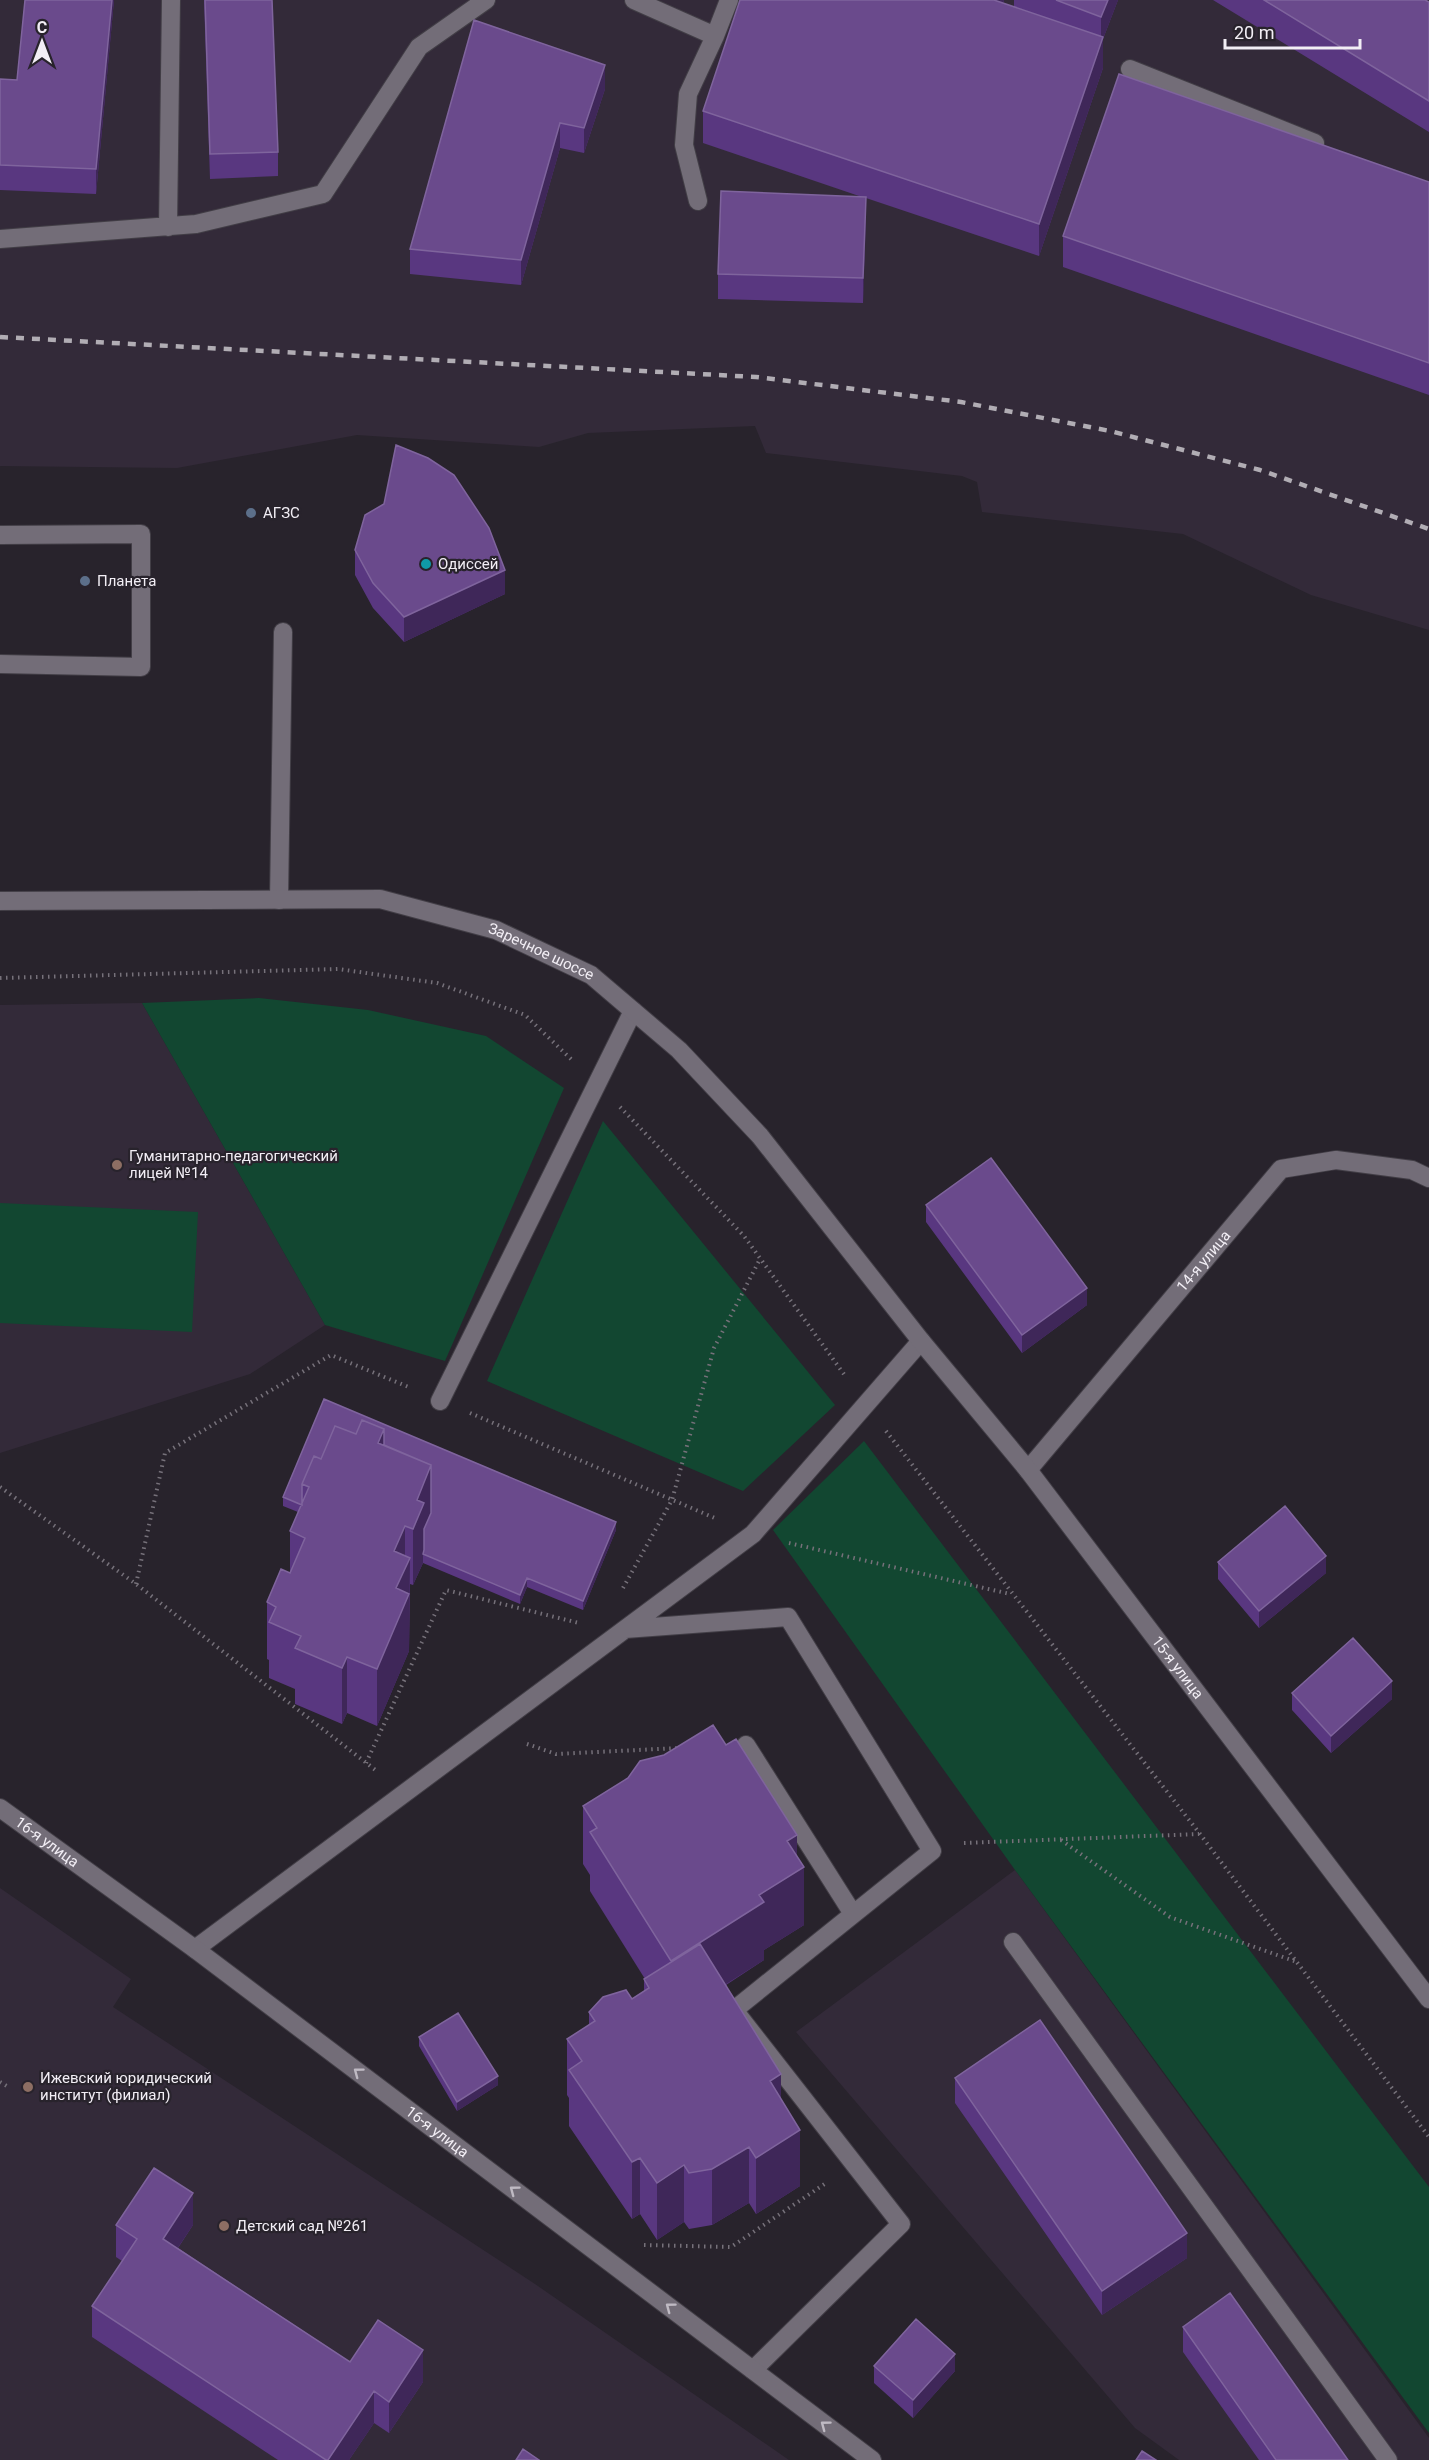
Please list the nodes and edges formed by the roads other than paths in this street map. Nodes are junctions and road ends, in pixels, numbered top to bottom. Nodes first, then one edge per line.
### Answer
1 (171, 0) edge
2 (486, 0) edge
3 (634, 0) edge
4 (729, 0) edge
5 (715, 36) junction
6 (1130, 69) dead end
7 (1329, 149) edge
8 (698, 201) dead end
9 (168, 227) junction
10 (0, 239) edge
11 (0, 535) edge
12 (283, 632) dead end
13 (0, 664) edge
14 (279, 900) junction
15 (0, 901) edge
16 (633, 1011) junction
17 (1429, 1178) edge
18 (921, 1341) junction
19 (440, 1401) road end
20 (1028, 1470) junction
21 (625, 1629) junction
22 (746, 1745) dead end
23 (0, 1808) edge
24 (853, 1914) junction
25 (1013, 1942) dead end
26 (195, 1949) junction
27 (1429, 1999) edge
28 (753, 2370) junction
29 (872, 2460) edge
30 (1388, 2460) edge

1 - 9 main road
2 - 9 main road
3 - 5 main road
4 - 5 main road
5 - 8 main road
6 - 7 main road
9 - 10 main road
11 - 13 main road
12 - 14 main road
14 - 15 main road, Заречное шоссе
14 - 16 main road, Заречное шоссе
16 - 18 main road, Заречное шоссе
16 - 19 main road
17 - 20 main road, 14-я улица
18 - 20 main road, 15-я улица
18 - 21 main road
20 - 27 main road, 15-я улица
21 - 24 main road
21 - 26 main road
22 - 24 main road
23 - 26 main road, 16-я улица
24 - 28 main road
25 - 30 main road
28 -> 26 main road, 16-я улица
29 -> 28 main road, 16-я улица

